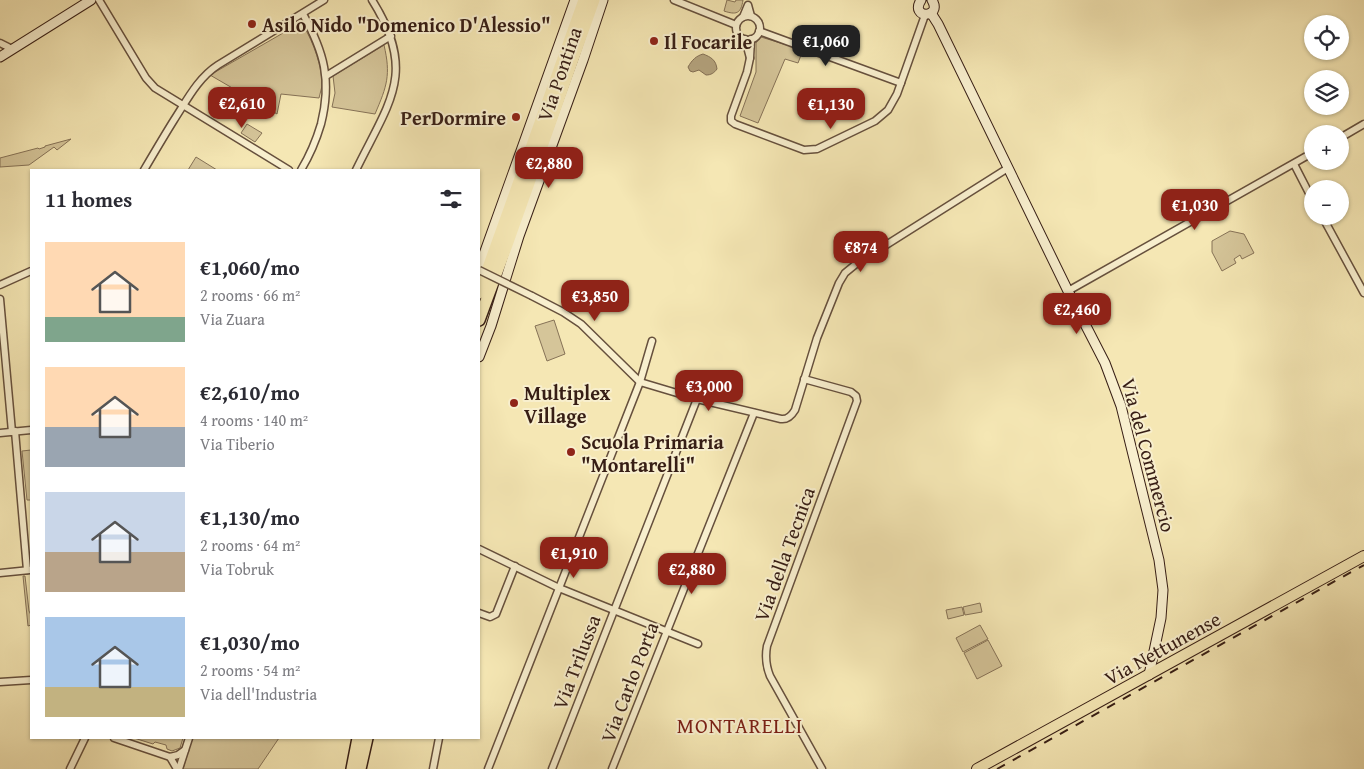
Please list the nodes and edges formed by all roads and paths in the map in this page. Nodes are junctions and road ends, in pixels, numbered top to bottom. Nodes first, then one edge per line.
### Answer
1 (91, 0) edge
2 (99, 0) edge
3 (324, 0) edge
4 (372, 0) edge
5 (575, 0) edge
6 (584, 0) edge
7 (594, 0) edge
8 (603, 0) edge
9 (674, 0) edge
10 (921, 0) edge
11 (935, 1) edge
12 (749, 2) edge
13 (303, 14) junction
14 (598, 14) junction
15 (928, 14) junction
16 (743, 16) junction
17 (752, 16) junction
18 (736, 25) junction
19 (759, 31) junction
20 (391, 36) junction
21 (748, 39) junction
22 (0, 42) edge
23 (12, 50) junction
24 (576, 50) junction
25 (0, 57) edge
26 (326, 76) junction
27 (901, 83) junction
28 (183, 105) junction
29 (1364, 124) edge
30 (1349, 133) edge
31 (1304, 158) edge
32 (1294, 164) junction
33 (1008, 168) junction
34 (145, 169) edge
35 (288, 169) edge
36 (302, 169) edge
37 (356, 169) edge
38 (1304, 183) edge
39 (1327, 225) edge
40 (480, 266) edge
41 (480, 270) edge
42 (30, 271) edge
43 (0, 285) edge
44 (480, 290) edge
45 (1068, 291) junction
46 (1364, 293) edge
47 (0, 299) edge
48 (480, 317) edge
49 (652, 341) dead end
50 (480, 354) edge
51 (804, 379) junction
52 (640, 382) junction
53 (697, 399) junction
54 (754, 413) junction
55 (30, 430) edge
56 (15, 432) junction
57 (0, 433) edge
58 (480, 549) edge
59 (1364, 556) edge
60 (515, 566) junction
61 (29, 570) edge
62 (0, 573) edge
63 (559, 588) junction
64 (614, 610) junction
65 (480, 613) edge
66 (666, 631) junction
67 (698, 644) dead end
68 (1149, 675) junction
69 (30, 680) edge
70 (0, 682) edge
71 (85, 739) edge
72 (117, 739) edge
73 (188, 739) edge
74 (358, 739) edge
75 (367, 739) edge
76 (439, 739) edge
77 (185, 750) junction
78 (170, 757) junction
79 (70, 769) edge
80 (178, 769) edge
81 (352, 769) edge
82 (360, 769) edge
83 (433, 769) edge
84 (488, 769) edge
85 (552, 769) edge
86 (612, 769) edge
87 (822, 769) edge
88 (977, 769) edge

1 - 23 street
2 - 28 street
3 - 13 street
4 - 20 street
5 - 40 street, Via Pontina
6 - 44 highway
7 - 24 highway
8 - 14 street, Via Pontina
9 - 18 street
10 - 15 street, Via del Commercio
11 - 15 street
12 - 16 street
12 - 17 street
13 - 26 street
13 - 28 street
14 - 24 highway
14 - 50 street, Via Pontina
15 - 27 street
15 - 33 street, Via del Commercio
16 - 17 street
16 - 18 street
17 - 19 street
18 - 21 street
19 - 21 street
19 - 27 street
20 - 26 street
20 - 37 street
21 - 27 street
22 - 23 street
23 - 25 street
24 - 48 highway
26 - 36 street
28 - 34 street
28 - 35 street
29 - 30 street
31 - 32 street
32 - 38 street
32 - 45 street
33 - 45 street, Via del Commercio
33 - 51 street
39 - 46 street
41 - 52 street, bridge
42 - 43 street
45 - 68 street, Via del Commercio
47 - 56 street
49 - 52 street
51 - 54 street
51 - 87 street, Via della Tecnica
52 - 53 street
52 - 63 street
53 - 54 street
53 - 64 street, Via Trilussa
54 - 66 street, Via Carlo Porta
55 - 56 street
56 - 57 street
56 - 61 street
58 - 60 street
59 - 68 main road, Via Nettunense
60 - 63 street
60 - 65 street
61 - 62 street
63 - 64 street
63 - 84 street
64 - 66 street
64 - 85 street, Via Trilussa
66 - 67 street
66 - 86 street, Via Carlo Porta
68 - 88 main road, Via Nettunense
69 - 70 street
71 - 79 street
72 - 78 street
73 - 77 street
74 - 81 highway
75 - 82 highway
76 - 83 street
77 - 78 street
77 - 80 street
78 - 80 street

